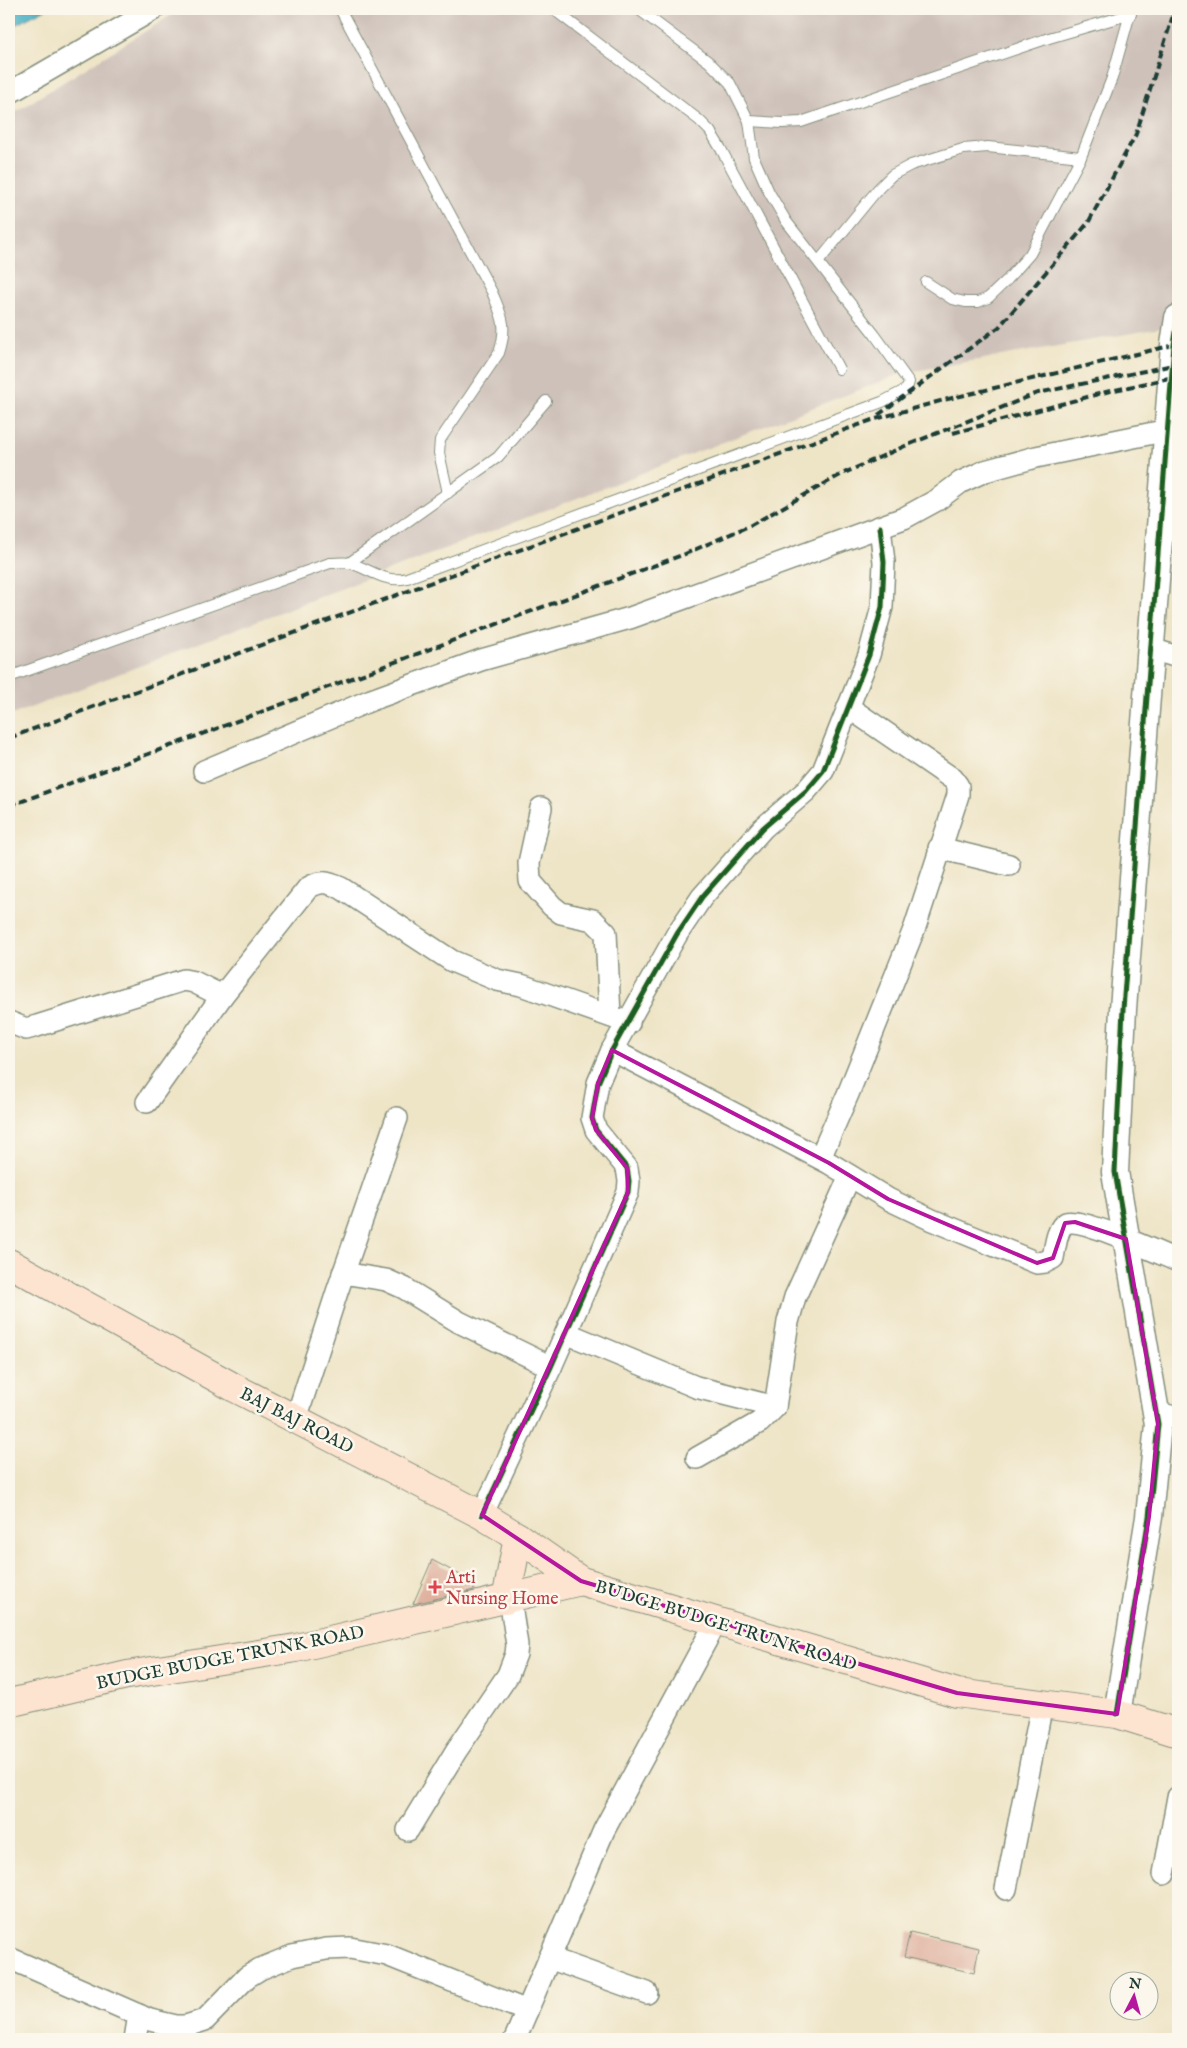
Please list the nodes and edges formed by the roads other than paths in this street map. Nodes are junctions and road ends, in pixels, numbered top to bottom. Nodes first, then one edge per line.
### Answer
1 (154, 9) edge
2 (340, 9) edge
3 (553, 9) edge
4 (638, 9) edge
5 (1131, 11) edge
6 (9, 93) edge
7 (749, 121) junction
8 (1081, 157) junction
9 (819, 261) junction
10 (926, 282) dead end
11 (1178, 318) edge
12 (839, 368) dead end
13 (546, 401) dead end
14 (1168, 430) junction
15 (1172, 460) edge
16 (448, 493) junction
17 (880, 527) junction
18 (349, 563) junction
19 (1151, 649) junction
20 (1178, 657) edge
21 (9, 677) edge
22 (848, 707) junction
23 (204, 770) dead end
24 (541, 808) dead end
25 (939, 848) junction
26 (1009, 865) dead end
27 (222, 996) junction
28 (619, 1020) junction
29 (9, 1022) edge
30 (612, 1050) junction
31 (147, 1102) dead end
32 (398, 1118) dead end
33 (820, 1158) junction
34 (850, 1176) junction
35 (1126, 1238) junction
36 (1178, 1261) edge
37 (9, 1263) edge
38 (343, 1273) junction
39 (566, 1333) junction
40 (551, 1367) junction
41 (775, 1407) junction
42 (1167, 1415) edge
43 (296, 1419) junction
44 (697, 1458) dead end
45 (482, 1515) junction
46 (518, 1537) junction
47 (581, 1582) junction
48 (508, 1599) junction
49 (716, 1622) junction
50 (9, 1703) edge
51 (1042, 1704) junction
52 (1117, 1714) junction
53 (1178, 1733) edge
54 (1178, 1797) edge
55 (408, 1830) dead end
56 (1164, 1874) dead end
57 (1006, 1889) dead end
58 (9, 1958) edge
59 (549, 1958) junction
60 (647, 1993) dead end
61 (527, 2011) junction
62 (140, 2015) junction
63 (135, 2039) edge
64 (515, 2039) edge

1 - 6 street
2 - 16 lane
3 - 12 lane
4 - 7 lane
5 - 7 lane
5 - 8 lane
7 - 9 lane
8 - 9 lane
8 - 10 lane
9 - 18 lane
11 - 14 street
13 - 16 lane
14 - 15 street
14 - 17 street
15 - 19 street
16 - 18 lane
17 - 22 street
17 - 23 street
18 - 21 lane
19 - 20 street
19 - 35 street
22 - 25 street
22 - 28 street
24 - 28 street
25 - 26 street
25 - 33 street
27 - 28 street
27 - 29 street
27 - 31 street
28 - 30 street
30 - 33 street
30 - 39 street
32 - 38 street
33 - 34 street
34 - 35 street
34 - 41 street
35 - 36 street
35 - 42 street
37 - 43 main road, BAJ BAJ ROAD
38 - 40 street
38 - 43 street
39 - 40 street
39 - 41 street
40 - 45 street
41 - 44 street
42 - 52 street
43 - 45 main road, BAJ BAJ ROAD
45 - 46 main road, BAJ BAJ ROAD
46 - 47 main road, BAJ BAJ ROAD
46 - 48 main road
47 - 48 main road, BUDGE BUDGE TRUNK ROAD
47 - 49 main road, BUDGE BUDGE TRUNK ROAD
48 - 50 main road, BUDGE BUDGE TRUNK ROAD
48 - 55 street
49 - 51 main road, BUDGE BUDGE TRUNK ROAD
49 - 59 street
51 - 52 main road, BUDGE BUDGE TRUNK ROAD
51 - 57 street
52 - 53 main road, BUDGE BUDGE TRUNK ROAD
54 - 56 street
58 - 62 street
59 - 60 street
59 - 61 street
61 - 62 street
61 - 64 street
62 - 63 street

